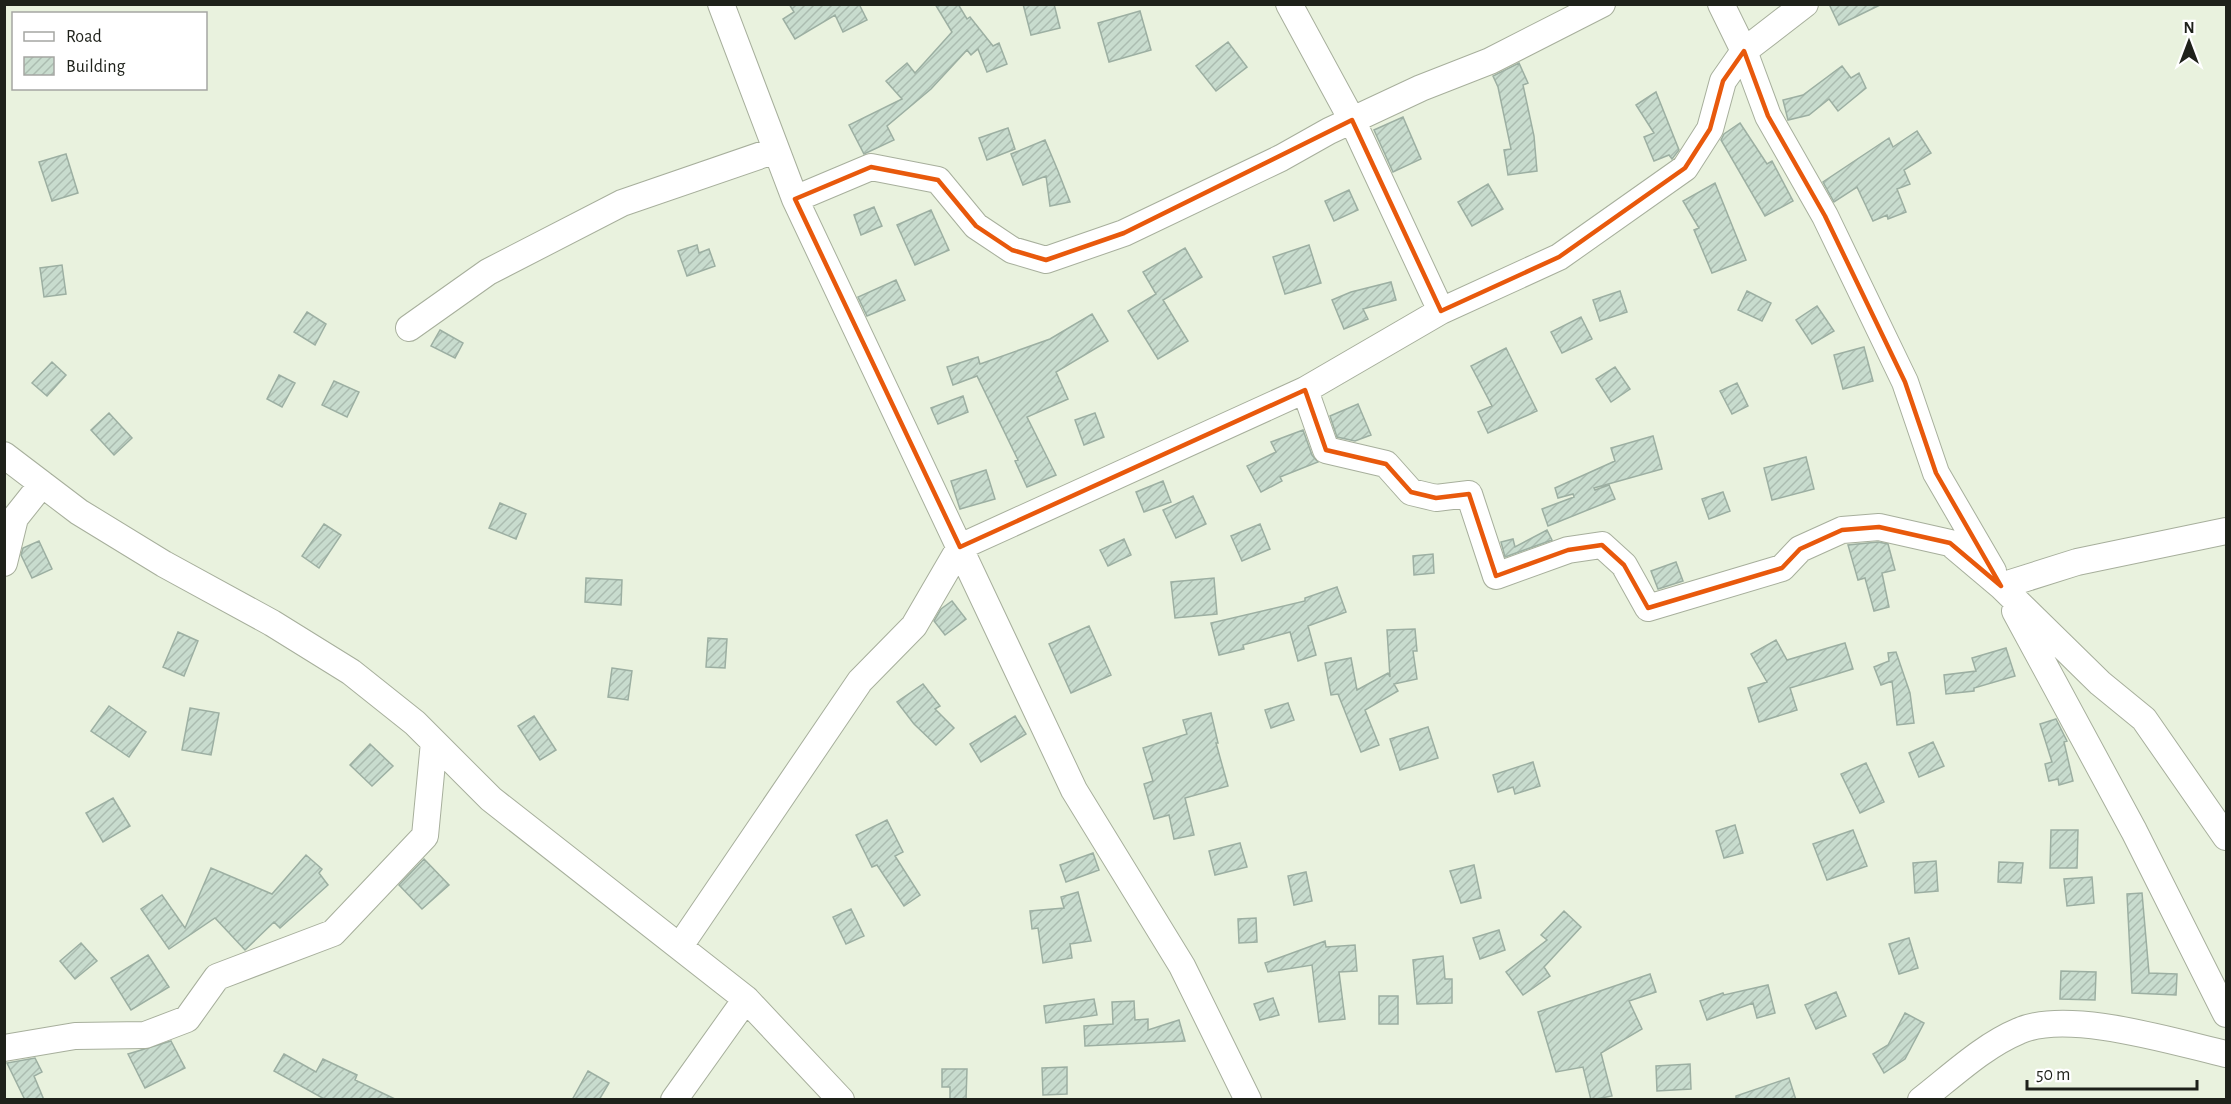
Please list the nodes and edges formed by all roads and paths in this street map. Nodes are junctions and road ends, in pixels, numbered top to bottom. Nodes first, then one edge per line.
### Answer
1 (722, 4) edge
2 (1289, 4) edge
3 (1602, 4) edge
4 (1721, 4) edge
5 (1805, 4) edge
6 (1744, 51) junction
7 (1352, 120) junction
8 (776, 150) junction
9 (795, 199) junction
10 (1442, 311) junction
11 (409, 328) dead end
12 (1305, 390) junction
13 (4, 455) edge
14 (42, 484) junction
15 (2226, 531) edge
16 (960, 547) junction
17 (4, 563) edge
18 (2001, 586) junction
19 (434, 742) junction
20 (2226, 837) edge
21 (680, 946) junction
22 (746, 999) junction
23 (2226, 1014) edge
24 (4, 1048) edge
25 (2226, 1054) edge
26 (674, 1100) edge
27 (841, 1100) edge
28 (1248, 1100) edge
29 (1921, 1100) edge

1 - 8 street
2 - 7 street
3 - 7 street
4 - 6 street
5 - 6 street
6 - 10 street
6 - 18 street
7 - 9 street
7 - 10 street
8 - 9 street
8 - 11 street
9 - 16 street
10 - 12 street
12 - 16 street
12 - 18 street
13 - 14 street
14 - 17 street
14 - 19 street
15 - 18 street
16 - 21 street
16 - 28 street
18 - 20 street
18 - 23 street
19 - 21 street
19 - 24 street
21 - 22 street
22 - 26 street
22 - 27 street
25 - 29 street

